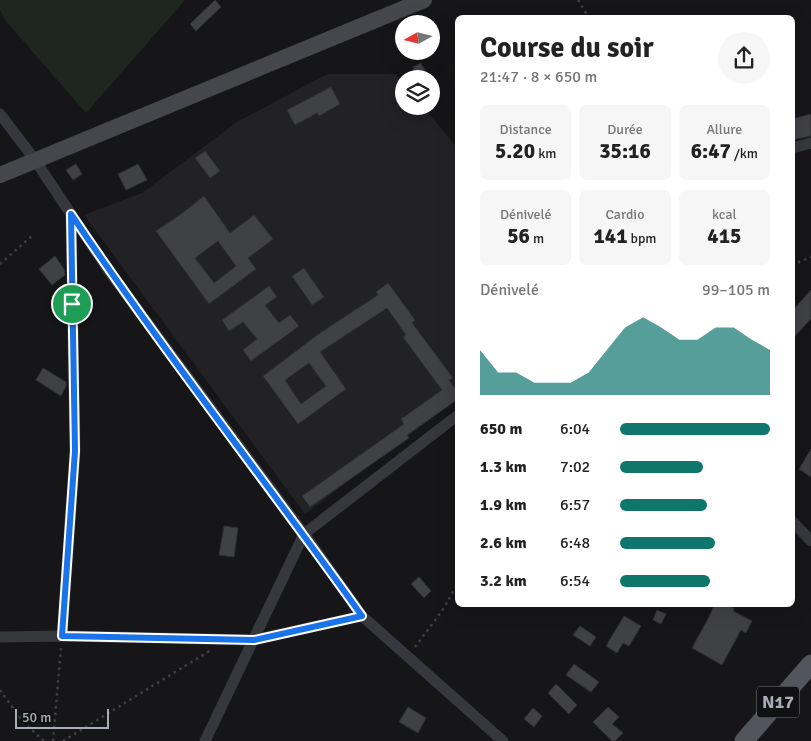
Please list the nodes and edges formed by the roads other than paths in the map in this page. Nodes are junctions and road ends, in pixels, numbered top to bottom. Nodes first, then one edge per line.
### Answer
1 (424, 0) edge
2 (0, 114) edge
3 (811, 143) edge
4 (795, 147) edge
5 (35, 160) junction
6 (0, 175) edge
7 (71, 214) junction
8 (455, 418) edge
9 (795, 524) edge
10 (304, 534) junction
11 (811, 541) edge
12 (362, 616) junction
13 (62, 636) junction
14 (0, 637) edge
15 (254, 640) junction
16 (811, 664) edge
17 (205, 741) edge
18 (503, 741) edge
19 (744, 741) edge

1 - 5 street
2 - 5 street
3 - 4 street
5 - 6 street
5 - 7 street
7 - 10 street
7 - 13 street
8 - 10 street
9 - 11 street
10 - 12 street
10 - 15 street
12 - 15 street
12 - 18 street
13 - 14 street
13 - 15 street
15 - 17 street
16 - 19 main road, N17

